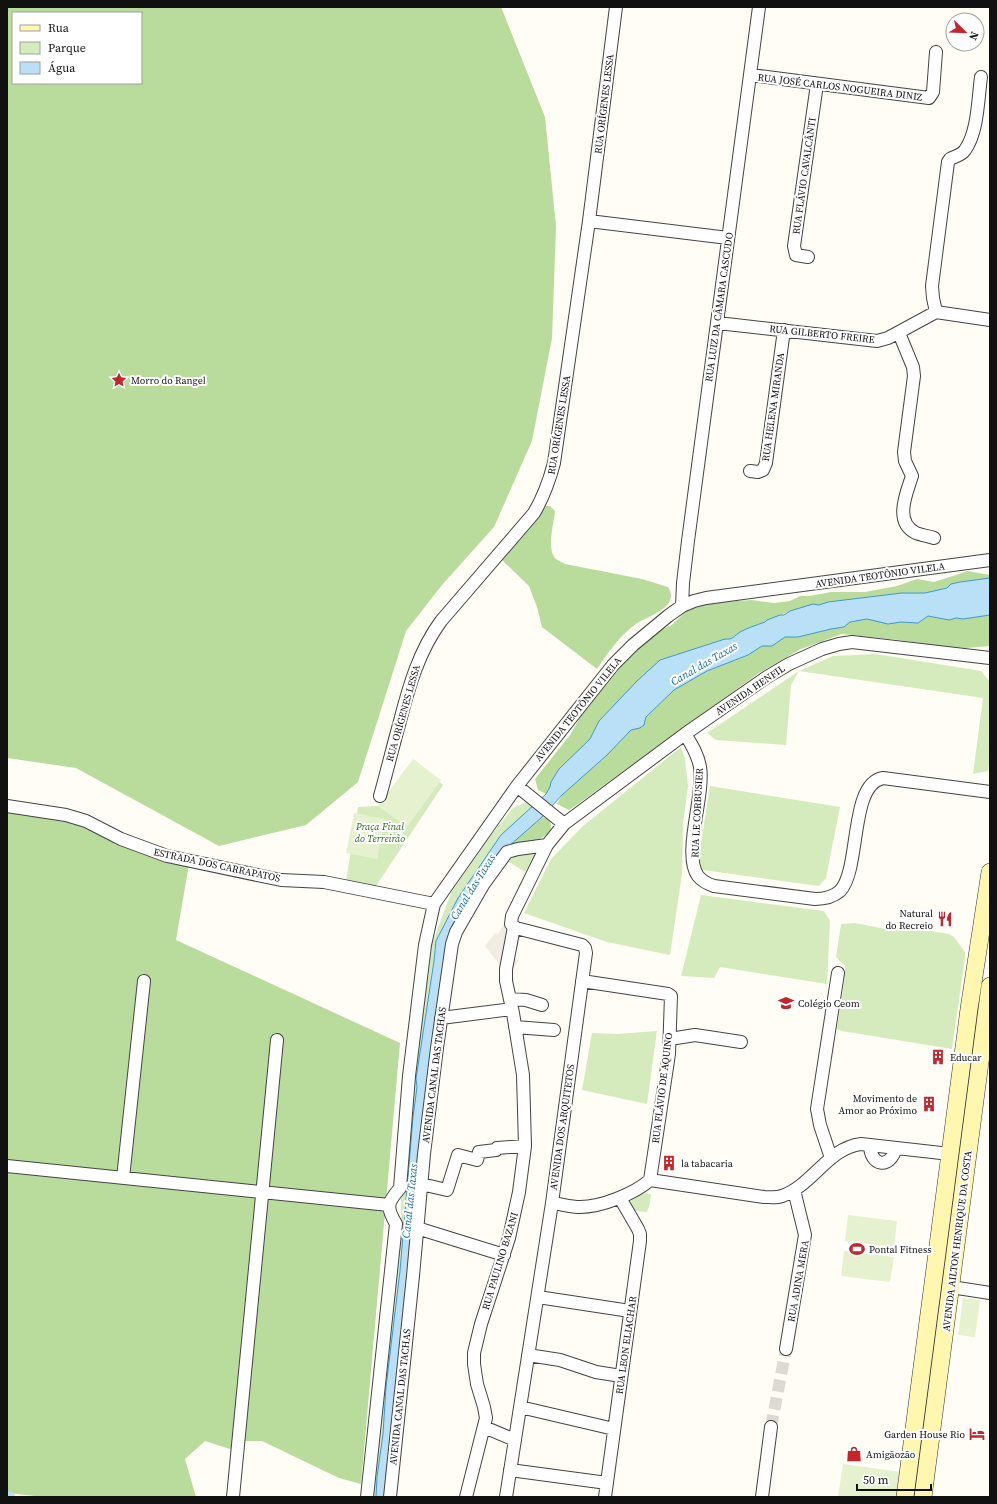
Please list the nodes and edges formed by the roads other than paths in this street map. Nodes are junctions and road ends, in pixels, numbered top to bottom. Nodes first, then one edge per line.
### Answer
1 (616, 7) edge
2 (759, 7) edge
3 (936, 52) dead end
4 (750, 75) junction
5 (981, 78) dead end
6 (817, 84) junction
7 (589, 221) junction
8 (728, 238) junction
9 (808, 257) dead end
10 (936, 312) junction
11 (990, 320) edge
12 (718, 323) junction
13 (784, 330) junction
14 (900, 333) junction
15 (750, 471) dead end
16 (934, 538) dead end
17 (990, 560) edge
18 (682, 606) junction
19 (990, 658) edge
20 (685, 734) junction
21 (517, 786) junction
22 (990, 792) edge
23 (380, 796) dead end
24 (7, 806) edge
25 (564, 824) junction
26 (546, 845) junction
27 (990, 872) edge
28 (434, 904) junction
29 (514, 927) junction
30 (838, 973) dead end
31 (144, 981) dead end
32 (582, 981) junction
33 (990, 986) edge
34 (511, 1004) junction
35 (542, 1005) dead end
36 (969, 1009) junction
37 (987, 1010) junction
38 (441, 1018) junction
39 (515, 1027) junction
40 (554, 1030) dead end
41 (277, 1040) dead end
42 (670, 1040) junction
43 (741, 1042) dead end
44 (525, 1146) junction
45 (950, 1154) junction
46 (831, 1158) junction
47 (7, 1166) edge
48 (123, 1178) junction
49 (650, 1180) junction
50 (421, 1184) junction
51 (794, 1190) junction
52 (263, 1192) junction
53 (620, 1198) junction
54 (552, 1203) junction
55 (389, 1205) junction
56 (417, 1228) junction
57 (504, 1255) junction
58 (951, 1287) junction
59 (990, 1293) edge
60 (538, 1298) junction
61 (630, 1311) junction
62 (928, 1325) junction
63 (946, 1327) junction
64 (786, 1350) tunnel mouth
65 (528, 1355) junction
66 (621, 1376) junction
67 (520, 1407) junction
68 (484, 1427) junction
69 (771, 1427) tunnel mouth
70 (614, 1429) junction
71 (515, 1440) junction
72 (510, 1470) junction
73 (607, 1483) junction
74 (233, 1497) edge
75 (367, 1497) edge
76 (390, 1497) edge
77 (466, 1497) edge
78 (506, 1497) edge
79 (605, 1497) edge
80 (762, 1497) edge
81 (905, 1497) edge
82 (923, 1497) edge

1 - 7 street, RUA ORÍGENES LESSA
2 - 4 street, RUA LUIZ DA CÂMARA CASCUDO
3 - 6 street, RUA JOSÉ CARLOS NOGUEIRA DINIZ
4 - 6 street, RUA JOSÉ CARLOS NOGUEIRA DINIZ
4 - 8 street, RUA LUIZ DA CÂMARA CASCUDO
5 - 10 street
6 - 9 street, RUA FLÁVIO CAVALCÂNTI
7 - 8 street
7 - 23 street, RUA ORÍGENES LESSA
8 - 12 street, RUA LUIZ DA CÂMARA CASCUDO
10 - 11 street
10 - 14 street, RUA GILBERTO FREIRE
12 - 13 street, RUA GILBERTO FREIRE
12 - 18 street, RUA LUIZ DA CÂMARA CASCUDO
13 - 14 street, RUA GILBERTO FREIRE
13 - 15 street, RUA HELENA MIRANDA
14 - 16 street
17 - 18 street, AVENIDA TEOTÔNIO VILELA
18 - 21 street, AVENIDA TEOTÔNIO VILELA
19 - 20 street, AVENIDA HENFIL
20 - 22 street, RUA LE CORBUSIER
20 - 25 street, AVENIDA HENFIL
21 - 25 street
21 - 28 street, AVENIDA TEOTÔNIO VILELA
24 - 28 street, ESTRADA DOS CARRAPATOS
25 - 26 street
26 - 29 street
26 - 38 street, AVENIDA CANAL DAS TACHAS
27 - 36 street, AVENIDA AILTON HENRIQUE DA COSTA
28 - 55 street
29 - 32 street, AVENIDA DOS ARQUITETOS
29 - 34 street, RUA PAULINO BAZANI
30 - 46 street
31 - 48 street
32 - 42 street, RUA FLÁVIO DE AQUINO
32 - 54 street, AVENIDA DOS ARQUITETOS
33 - 37 street, AVENIDA AILTON HENRIQUE DA COSTA
34 - 35 street
34 - 38 street
34 - 39 street, RUA PAULINO BAZANI
36 - 37 street
36 - 45 street, AVENIDA AILTON HENRIQUE DA COSTA
37 - 58 street, AVENIDA AILTON HENRIQUE DA COSTA
38 - 50 street, AVENIDA CANAL DAS TACHAS
39 - 40 street
39 - 44 street, RUA PAULINO BAZANI
41 - 52 street
42 - 43 street
42 - 49 street, RUA FLÁVIO DE AQUINO
44 - 50 street
44 - 57 street, RUA PAULINO BAZANI
45 - 46 street
45 - 62 street, AVENIDA AILTON HENRIQUE DA COSTA
46 - 51 street
47 - 48 street
48 - 52 street
49 - 51 street
49 - 53 street
50 - 56 street, AVENIDA CANAL DAS TACHAS
51 - 64 street, RUA ADINA MERA
52 - 55 street
52 - 74 street
53 - 54 street
53 - 61 street, RUA LEON ELIACHAR
54 - 60 street, AVENIDA DOS ARQUITETOS
55 - 75 street
56 - 57 street
56 - 76 street, AVENIDA CANAL DAS TACHAS
57 - 68 street, RUA PAULINO BAZANI
58 - 59 street
58 - 63 street, AVENIDA AILTON HENRIQUE DA COSTA
60 - 61 street
60 - 65 street, AVENIDA DOS ARQUITETOS
61 - 66 street, RUA LEON ELIACHAR
62 - 63 street
62 - 81 street, AVENIDA AILTON HENRIQUE DA COSTA
63 - 82 street, AVENIDA AILTON HENRIQUE DA COSTA
65 - 66 street
65 - 67 street, AVENIDA DOS ARQUITETOS
66 - 70 street, RUA LEON ELIACHAR
67 - 70 street
67 - 71 street, AVENIDA DOS ARQUITETOS
68 - 71 street
68 - 77 street, RUA PAULINO BAZANI
69 - 80 street
70 - 73 street, RUA LEON ELIACHAR
71 - 72 street, AVENIDA DOS ARQUITETOS
72 - 73 street
72 - 78 street, AVENIDA DOS ARQUITETOS
73 - 79 street, RUA LEON ELIACHAR

